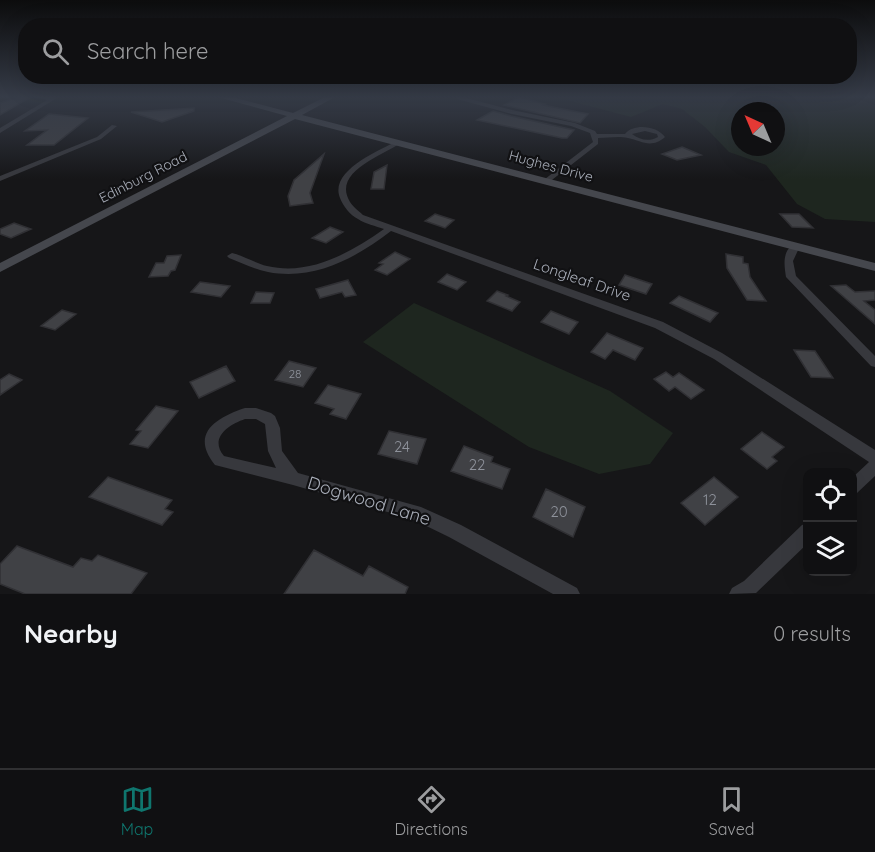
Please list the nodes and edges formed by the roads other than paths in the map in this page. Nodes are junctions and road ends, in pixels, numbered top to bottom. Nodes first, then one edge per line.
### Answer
1 (278, 124) edge
2 (329, 124) edge
3 (572, 124) edge
4 (114, 126) dead end
5 (596, 136) junction
6 (629, 136) dead end
7 (399, 142) junction
8 (0, 179) edge
9 (548, 181) junction
10 (389, 229) junction
11 (795, 246) junction
12 (232, 256) dead end
13 (875, 267) edge
14 (0, 268) edge
15 (875, 363) edge
16 (875, 458) edge
17 (875, 466) edge
18 (293, 478) junction
19 (857, 483) edge
20 (803, 535) edge
21 (571, 594) edge
22 (738, 594) edge

1 - 14 street, Edinburg Road
2 - 7 street, Hughes Drive
3 - 5 street
4 - 8 street
5 - 6 street
5 - 9 street
7 - 9 street, Hughes Drive
7 - 10 street, Longleaf Drive
9 - 11 street, Hughes Drive
10 - 12 street
10 - 16 street, Longleaf Drive
11 - 13 street, Hughes Drive
11 - 15 street
17 - 19 street
18 - 18 street, Dogwood Lane
18 - 21 street, Dogwood Lane
20 - 22 street

